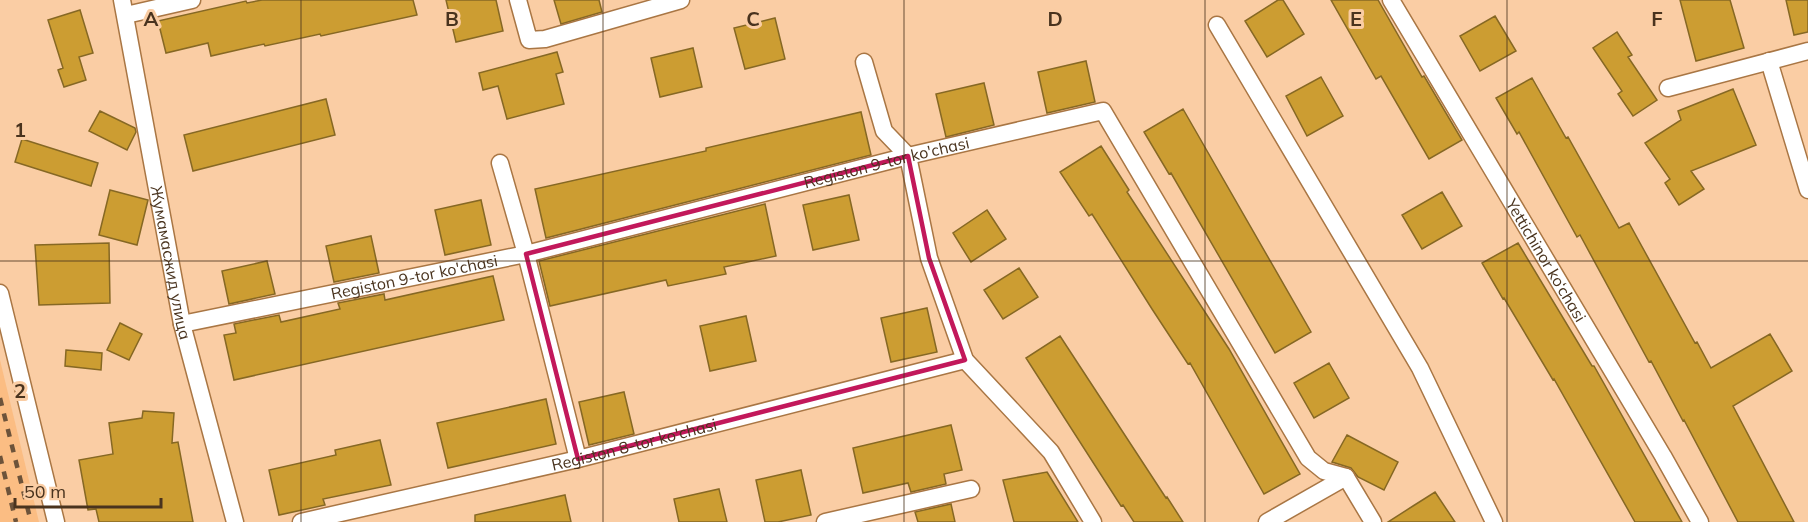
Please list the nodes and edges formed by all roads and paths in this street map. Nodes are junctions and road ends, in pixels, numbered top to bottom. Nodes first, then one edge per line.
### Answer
1 (192, 0) edge
2 (518, 0) edge
3 (681, 0) edge
4 (1391, 0) edge
5 (124, 8) edge
6 (1217, 25) dead end
7 (1808, 51) edge
8 (1769, 61) junction
9 (864, 62) dead end
10 (1668, 88) dead end
11 (908, 156) junction
12 (500, 163) dead end
13 (1808, 190) edge
14 (526, 254) junction
15 (0, 292) edge
16 (182, 324) junction
17 (965, 360) junction
18 (578, 459) junction
19 (1346, 477) junction
20 (971, 489) dead end
21 (900, 514) edge
22 (56, 522) edge
23 (235, 522) edge
24 (301, 522) edge
25 (825, 522) edge
26 (1093, 522) edge
27 (1267, 522) edge
28 (1373, 522) edge
29 (1494, 522) edge
30 (1700, 522) edge

1 - 5 street
2 - 3 street
4 - 30 street, Yettichinor ko‘chasi
5 - 16 street, Жумамасжид улица
6 - 29 street
7 - 8 street
8 - 10 street
8 - 13 street
9 - 11 street
11 - 14 street, Registon 9-tor ko'chasi
11 - 17 street
11 - 19 street, Registon 9-tor ko'chasi
12 - 14 street
14 - 16 street, Registon 9-tor ko'chasi
14 - 18 street
15 - 22 street
16 - 23 street, Жумамасжид улица
17 - 18 street, Registon 8-tor ko'chasi
17 - 26 street
18 - 24 street, Registon 8-tor ko'chasi
19 - 27 street
19 - 28 street
20 - 21 street
21 - 25 street

